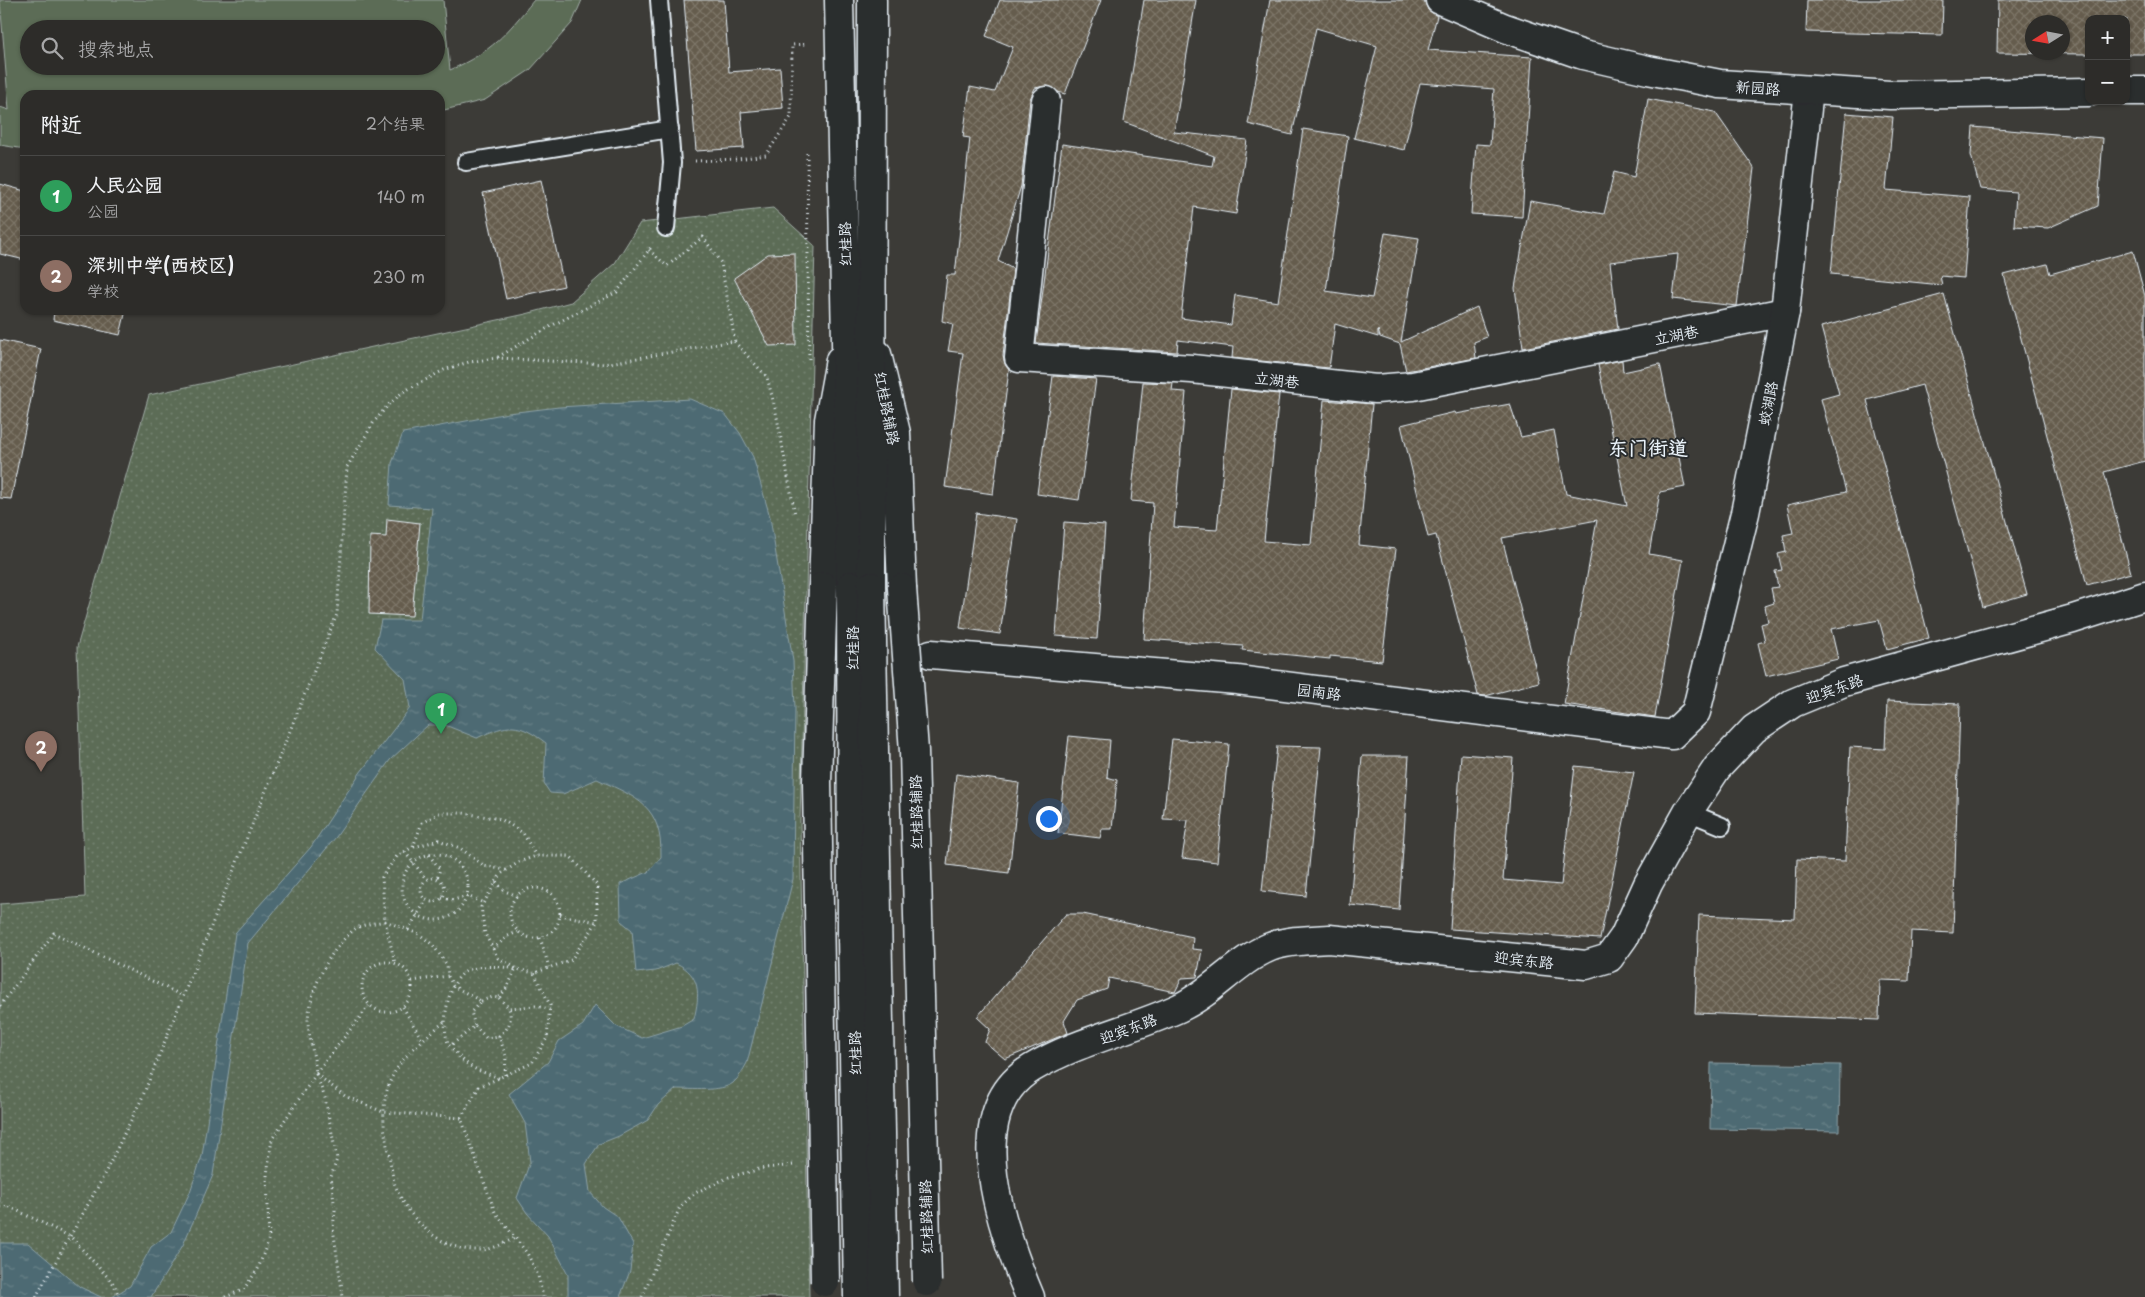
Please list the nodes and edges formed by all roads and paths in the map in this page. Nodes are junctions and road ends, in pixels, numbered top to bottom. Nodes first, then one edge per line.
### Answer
1 (659, 0) edge
2 (840, 0) edge
3 (872, 0) edge
4 (1440, 0) edge
5 (805, 44) dead end
6 (1809, 90) junction
7 (2130, 91) edge
8 (2145, 91) edge
9 (2085, 92) edge
10 (1046, 101) dead end
11 (670, 129) junction
12 (807, 153) dead end
13 (466, 162) dead end
14 (672, 163) junction
15 (666, 228) joint
16 (808, 228) dead end
17 (649, 250) junction
18 (1785, 312) junction
19 (858, 331) junction
20 (497, 358) junction
21 (861, 586) junction
22 (2145, 596) edge
23 (931, 654) dead end
24 (1696, 712) joint
25 (1688, 812) junction
26 (1722, 826) dead end
27 (413, 847) junction
28 (406, 852) junction
29 (428, 855) junction
30 (536, 856) junction
31 (414, 863) junction
32 (507, 870) junction
33 (437, 878) junction
34 (426, 879) junction
35 (496, 882) junction
36 (467, 896) junction
37 (516, 896) junction
38 (442, 898) junction
39 (426, 901) junction
40 (484, 902) junction
41 (560, 915) junction
42 (418, 916) junction
43 (385, 921) junction
44 (597, 922) junction
45 (408, 930) junction
46 (518, 932) junction
47 (540, 938) junction
48 (493, 949) junction
49 (395, 963) junction
50 (549, 967) junction
51 (516, 968) junction
52 (534, 973) junction
53 (448, 976) junction
54 (412, 981) junction
55 (453, 986) junction
56 (183, 996) junction
57 (499, 998) junction
58 (481, 1001) junction
59 (0, 1006) edge
60 (370, 1006) junction
61 (404, 1007) junction
62 (509, 1008) junction
63 (550, 1008) junction
64 (444, 1022) junction
65 (475, 1026) junction
66 (499, 1036) junction
67 (422, 1040) junction
68 (450, 1046) junction
69 (316, 1074) junction
70 (506, 1075) junction
71 (499, 1078) junction
72 (383, 1112) junction
73 (461, 1118) junction
74 (794, 1165) dead end
75 (0, 1208) edge
76 (71, 1237) junction
77 (515, 1238) junction
78 (826, 1289) edge
79 (927, 1290) edge
80 (36, 1297) edge
81 (119, 1297) edge
82 (225, 1297) edge
83 (343, 1297) edge
84 (543, 1297) edge
85 (642, 1297) edge
86 (858, 1297) edge
87 (884, 1297) edge
88 (1030, 1297) edge

1 - 11 lane
2 - 19 street, 红桂路
3 - 19 street, 红桂路
4 - 6 street, 新园路
5 - 14 path
6 - 9 street, 新园路
6 - 18 street, 蛟湖路
7 - 8 street
10 - 18 street, 立湖巷
11 - 13 lane
11 - 14 lane
12 - 16 path
14 - 15 lane
15 - 17 path
17 - 20 path
17 - 20 path
18 - 24 street, 蛟湖路
19 - 21 street, 红桂路
19 - 78 street, bridge
19 - 79 street, 红桂路辅路, bridge
20 - 56 path
21 - 86 street, 红桂路, bridge
21 - 87 street, 红桂路, bridge
22 - 25 street, 迎宾东路
23 - 24 street, 园南路
25 - 26 lane
25 - 88 street, 迎宾东路
27 - 28 path
27 - 30 path
27 - 32 path
28 - 31 path
28 - 43 path
29 - 31 path
29 - 33 path
29 - 36 path
30 - 32 path
30 - 44 path
31 - 34 path
31 - 42 path
32 - 35 path
33 - 34 path
33 - 38 path
34 - 39 path
35 - 37 path
35 - 40 path
36 - 38 path
36 - 40 path
36 - 42 path
37 - 41 path
37 - 46 path
38 - 39 path
39 - 42 path
40 - 48 path
41 - 44 path
41 - 47 path
42 - 45 path
43 - 45 path
43 - 49 path
43 - 69 path
44 - 50 path
45 - 53 path
46 - 47 path
46 - 48 path
47 - 50 path
48 - 51 path
49 - 54 path
49 - 60 path
50 - 52 path
51 - 52 path
51 - 55 path
51 - 57 path
52 - 63 path
53 - 54 path
53 - 55 path
54 - 61 path
55 - 58 path
55 - 64 path
56 - 59 path
56 - 76 path
57 - 58 path
57 - 62 path
58 - 65 path
60 - 61 path
60 - 69 path
61 - 67 path
62 - 63 path
62 - 66 path
63 - 70 path
64 - 67 path
64 - 68 path
65 - 66 path
65 - 68 path
66 - 70 path
67 - 72 path
68 - 71 path
69 - 72 path
69 - 82 path
69 - 83 path
70 - 71 path
71 - 73 path
72 - 73 path
72 - 77 path
73 - 77 path
74 - 85 path
75 - 76 path
76 - 80 path
76 - 81 path
77 - 84 path

